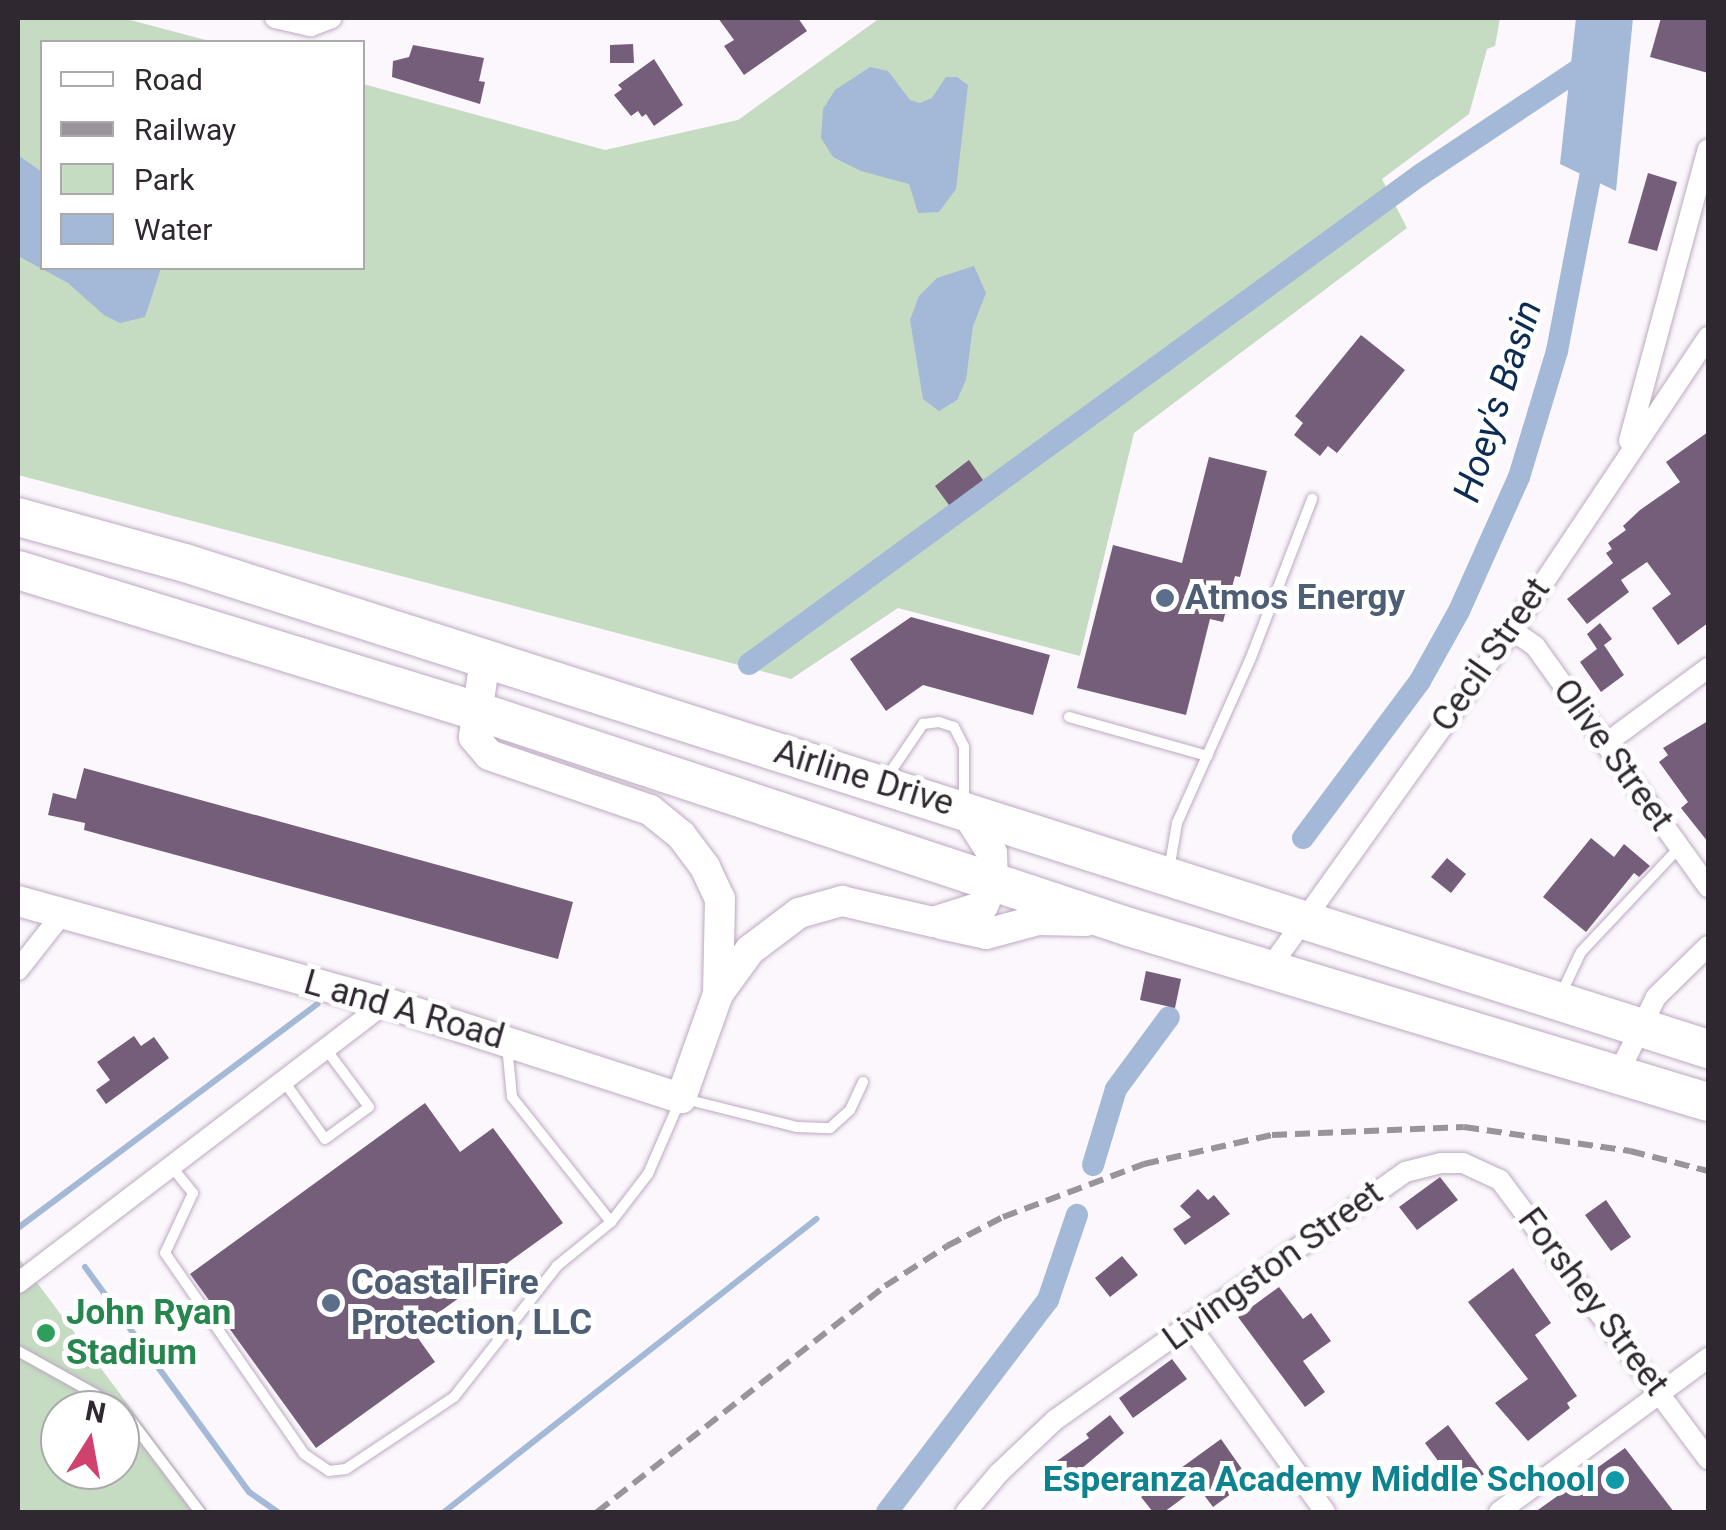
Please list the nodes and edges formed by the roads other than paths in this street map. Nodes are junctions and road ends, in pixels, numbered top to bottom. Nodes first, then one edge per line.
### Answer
1 (275, 18) edge
2 (332, 18) edge
3 (1708, 149) edge
4 (1708, 337) edge
5 (1624, 458) junction
6 (1312, 500) dead end
7 (18, 517) edge
8 (18, 570) edge
9 (1512, 630) junction
10 (485, 658) junction
11 (1708, 668) edge
12 (474, 710) junction
13 (1069, 717) dead end
14 (1605, 744) junction
15 (1208, 756) junction
16 (882, 784) junction
17 (964, 810) junction
18 (1680, 848) junction
19 (1168, 876) junction
20 (993, 882) junction
21 (1708, 888) edge
22 (18, 901) edge
23 (62, 914) junction
24 (1300, 920) junction
25 (933, 922) junction
26 (1130, 927) junction
27 (1708, 946) edge
28 (1268, 969) junction
29 (18, 970) edge
30 (718, 994) junction
31 (1557, 1002) junction
32 (386, 1003) junction
33 (1637, 1028) junction
34 (507, 1040) junction
35 (325, 1048) junction
36 (1708, 1049) edge
37 (1618, 1076) junction
38 (283, 1080) junction
39 (863, 1082) dead end
40 (681, 1098) junction
41 (1708, 1102) edge
42 (1462, 1163) joint
43 (171, 1166) junction
44 (611, 1222) junction
45 (18, 1284) edge
46 (1190, 1326) junction
47 (18, 1351) edge
48 (1708, 1358) edge
49 (1660, 1391) junction
50 (1708, 1459) edge
51 (200, 1512) edge
52 (966, 1512) edge
53 (1325, 1512) edge
54 (1499, 1512) edge

1 - 2 street
3 - 5 street
4 - 5 street, Cecil Street
5 - 9 street, Cecil Street
6 - 15 lane
7 - 10 highway, Airline Drive
8 - 12 highway, Airline Drive
9 - 14 street, Olive Street
9 - 24 street, Cecil Street
10 - 12 street
10 - 16 highway, Airline Drive
11 - 14 street
12 - 20 highway, Airline Drive
12 - 30 street
13 - 15 lane
14 - 18 street, Olive Street
15 - 19 lane
16 - 17 highway, Airline Drive
16 - 17 lane
17 - 19 highway, Airline Drive
17 - 20 street
18 - 21 street, Olive Street
18 - 31 lane
19 - 24 highway, Airline Drive
20 - 25 street
20 - 26 highway, Airline Drive
22 - 23 street, L and A Road
23 - 29 street
23 - 32 street, L and A Road
24 - 28 street, Cecil Street
24 - 31 highway, Airline Drive
25 - 26 street
25 - 30 street
26 - 28 highway, Airline Drive
27 - 33 street
28 - 37 highway, Airline Drive
30 - 40 street
31 - 33 highway, Airline Drive
32 - 34 street, L and A Road
32 - 35 street
33 - 36 highway, Airline Drive
33 - 37 street
34 - 40 street, L and A Road
34 - 44 lane
35 - 38 street
35 - 38 lane
37 - 41 highway, Airline Drive
38 - 43 street
39 - 40 lane
40 - 44 lane
42 - 46 street, Livingston Street
42 - 49 street, Forshey Street
43 - 44 lane
43 - 45 street
46 - 52 street, Livingston Street
46 - 53 street
47 - 51 lane
48 - 49 street
49 - 50 street, Forshey Street
49 - 54 street

